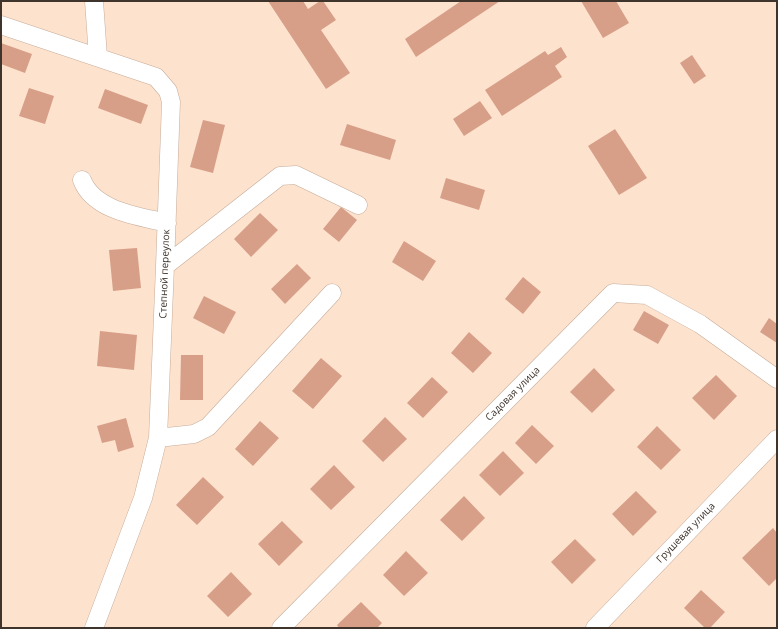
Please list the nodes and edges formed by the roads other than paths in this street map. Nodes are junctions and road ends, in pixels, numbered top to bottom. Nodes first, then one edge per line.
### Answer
1 (94, 1) edge
2 (1, 25) edge
3 (98, 58) junction
4 (82, 180) dead end
5 (358, 205) dead end
6 (167, 223) junction
7 (165, 266) junction
8 (332, 293) dead end
9 (777, 379) edge
10 (158, 438) junction
11 (777, 439) edge
12 (94, 628) edge
13 (281, 628) edge
14 (595, 628) edge

1 - 3 street
2 - 3 street, Степной переулок
3 - 6 street, Степной переулок
4 - 6 street
5 - 7 street
6 - 7 street, Степной переулок
7 - 10 street, Степной переулок
8 - 10 street
9 - 13 street, Садовая улица
10 - 12 street, Степной переулок
11 - 14 street, Грушевая улица

